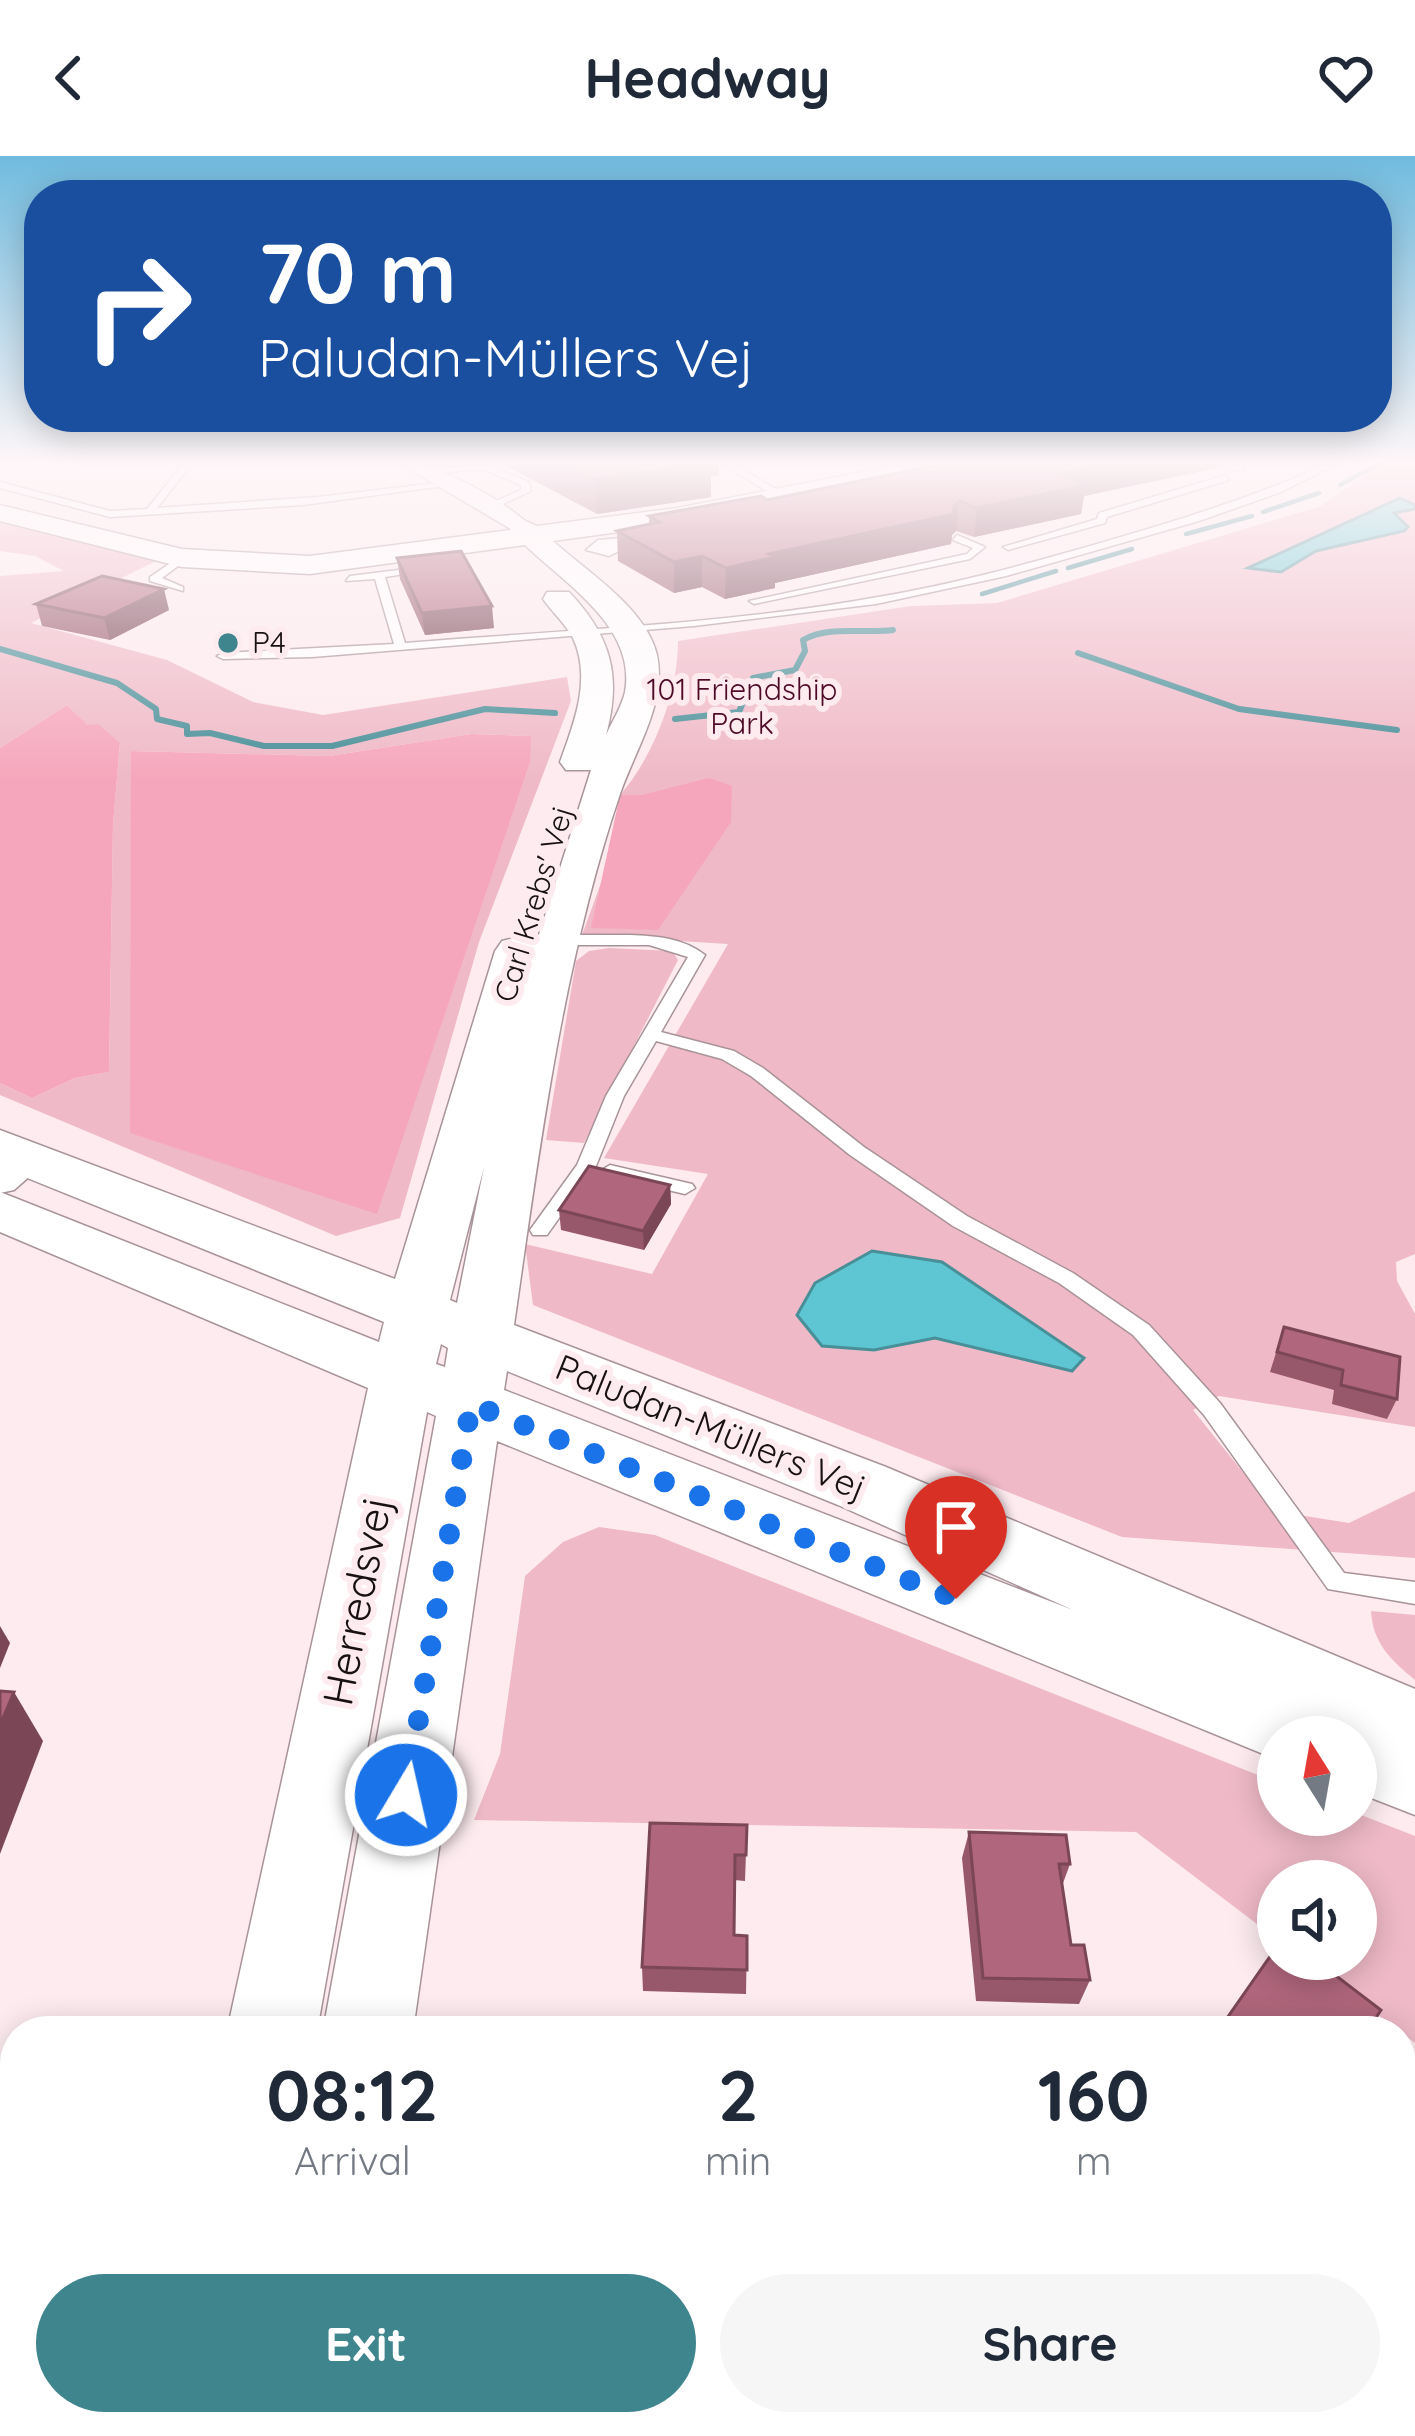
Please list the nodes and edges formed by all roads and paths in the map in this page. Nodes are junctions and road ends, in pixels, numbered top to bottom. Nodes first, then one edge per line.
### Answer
1 (164, 568) edge
2 (423, 568) edge
3 (541, 568) edge
4 (559, 568) edge
5 (910, 568) edge
6 (1000, 568) edge
7 (1021, 568) edge
8 (1009, 572) junction
9 (155, 574) junction
10 (380, 575) junction
11 (140, 578) edge
12 (350, 579) dead end
13 (179, 589) dead end
14 (754, 601) edge
15 (630, 628) junction
16 (584, 631) junction
17 (401, 647) junction
18 (223, 656) dead end
19 (558, 940) junction
20 (649, 1034) junction
21 (586, 1166) junction
22 (7, 1175) edge
23 (685, 1188) dead end
24 (540, 1230) dead end
25 (443, 1357) junction
26 (1415, 1593) edge
27 (1262, 1716) edge
28 (1415, 1725) edge
29 (1377, 1763) edge
30 (1415, 1778) edge
31 (276, 2016) edge
32 (370, 2016) edge

1 - 9 lane
2 - 10 lane
3 - 16 street, Carl Krebs' Vej
4 - 15 street
5 - 14 lane
6 - 8 lane
7 - 8 lane
8 - 15 lane
9 - 11 lane
9 - 13 lane
10 - 12 lane
10 - 17 lane
15 - 16 lane
15 - 19 street, Carl Krebs' Vej
16 - 17 lane
16 - 25 street, Carl Krebs' Vej
17 - 18 lane
19 - 20 lane
19 - 25 street, Carl Krebs' Vej
20 - 21 lane
20 - 26 lane
21 - 23 lane
21 - 24 lane
22 - 25 street, Paludan-Müllers Vej
25 - 27 street, Paludan-Müllers Vej
25 - 28 street, Paludan-Müllers Vej
25 - 31 street, Herredsvej
25 - 32 street, Herredsvej
29 - 30 street

